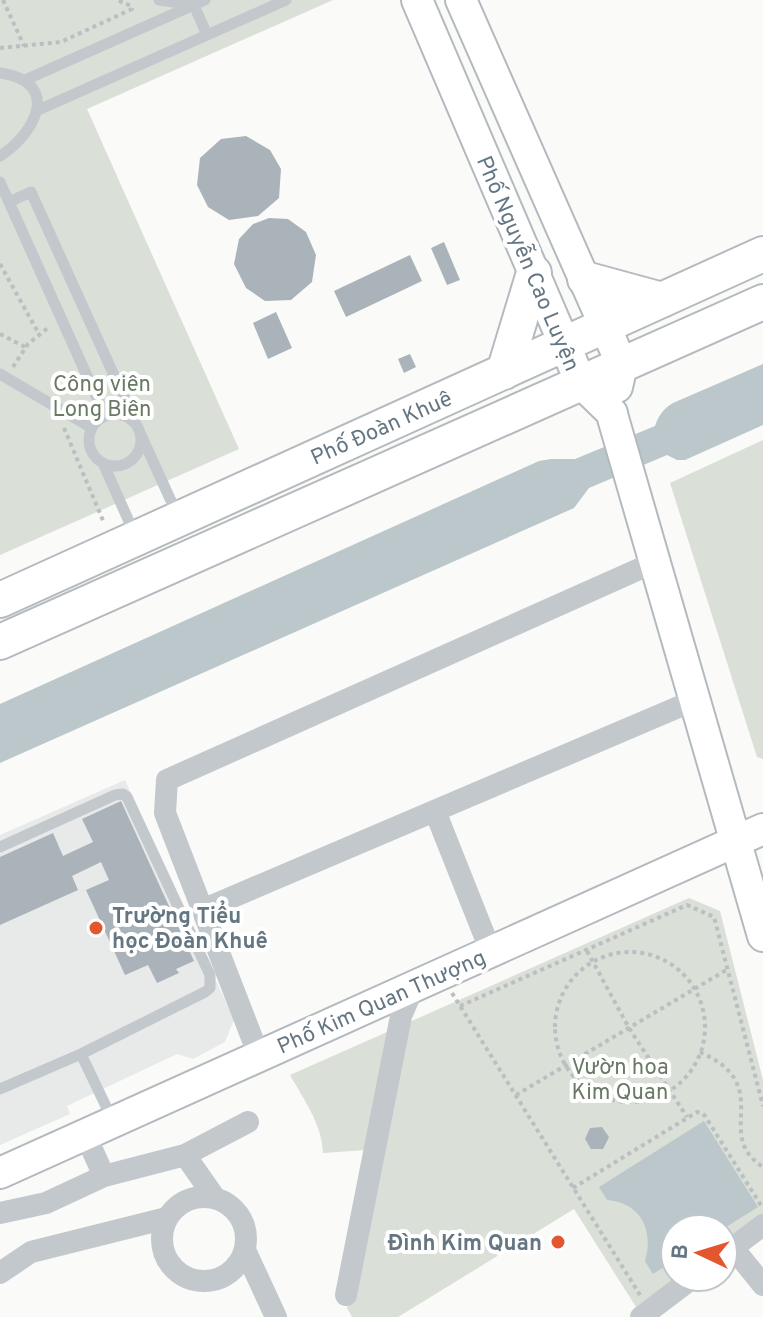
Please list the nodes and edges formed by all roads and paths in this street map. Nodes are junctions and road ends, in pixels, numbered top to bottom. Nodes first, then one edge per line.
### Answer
1 (3, 0) edge
2 (117, 0) edge
3 (159, 0) edge
4 (286, 0) edge
5 (417, 0) edge
6 (461, 0) edge
7 (200, 2) edge
8 (207, 35) junction
9 (24, 46) junction
10 (0, 48) edge
11 (0, 73) edge
12 (25, 80) junction
13 (36, 111) junction
14 (0, 156) edge
15 (0, 182) edge
16 (9, 202) junction
17 (763, 254) edge
18 (0, 264) edge
19 (534, 273) junction
20 (585, 279) junction
21 (662, 300) junction
22 (763, 302) edge
23 (62, 320) junction
24 (605, 326) junction
25 (0, 334) edge
26 (39, 334) junction
27 (564, 344) junction
28 (25, 347) junction
29 (622, 365) junction
30 (504, 372) junction
31 (3, 376) edge
32 (581, 383) junction
33 (54, 405) junction
34 (105, 416) junction
35 (613, 416) junction
36 (92, 428) junction
37 (138, 430) junction
38 (103, 463) junction
39 (178, 519) junction
40 (126, 543) junction
41 (655, 562) junction
42 (0, 600) edge
43 (0, 642) edge
44 (695, 700) junction
45 (435, 811) junction
46 (750, 835) edge
47 (0, 847) edge
48 (202, 910) junction
49 (763, 936) edge
50 (586, 950) junction
51 (491, 952) junction
52 (592, 962) junction
53 (728, 969) junction
54 (426, 981) junction
55 (694, 989) junction
56 (460, 1006) junction
57 (629, 1028) junction
58 (700, 1052) junction
59 (81, 1054) junction
60 (259, 1056) junction
61 (565, 1065) junction
62 (0, 1089) edge
63 (670, 1091) junction
64 (516, 1095) junction
65 (763, 1106) edge
66 (687, 1117) junction
67 (113, 1122) junction
68 (248, 1122) dead end
69 (85, 1134) junction
70 (185, 1155) junction
71 (763, 1167) edge
72 (0, 1173) edge
73 (104, 1176) junction
74 (573, 1188) junction
75 (215, 1198) junction
76 (763, 1208) edge
77 (0, 1213) edge
78 (167, 1218) junction
79 (763, 1225) edge
80 (739, 1243) edge
81 (245, 1250) junction
82 (739, 1262) edge
83 (0, 1273) edge
84 (763, 1285) edge
85 (675, 1293) edge
86 (346, 1295) dead end
87 (649, 1315) edge
88 (276, 1317) edge

1 - 9 path
2 - 9 path
3 - 7 lane
4 - 8 lane
5 - 19 street, Phố Nguyễn Cao Luyện
6 - 20 street, Phố Nguyễn Cao Luyện
7 - 8 lane
7 - 12 lane
8 - 13 lane
9 - 10 path
11 - 12 lane
12 - 13 lane
13 - 14 lane
15 - 16 lane
16 - 23 lane
16 - 37 lane
17 - 21 main road, Phố Đoàn Khuê
18 - 26 path
19 - 27 street, Phố Nguyễn Cao Luyện
19 - 30 main road
20 - 21 main road
20 - 24 street, Phố Nguyễn Cao Luyện
21 - 24 main road, Phố Đoàn Khuê
22 - 29 main road, Phố Đoàn Khuê
23 - 26 path
23 - 34 lane
24 - 27 main road, Phố Đoàn Khuê
24 - 29 street, Phố Nguyễn Cao Luyện
25 - 28 path
26 - 28 path
27 - 30 main road, Phố Đoàn Khuê
27 - 32 street, Phố Nguyễn Cao Luyện
28 - 31 path
29 - 32 main road, Phố Đoàn Khuê
29 - 35 street
30 - 39 main road, Phố Đoàn Khuê
31 - 33 lane
32 - 35 street, Phố Nguyễn Cao Luyện
32 - 43 main road, Phố Đoàn Khuê
33 - 36 lane
33 - 40 path
34 - 36 lane
34 - 37 lane
35 - 41 street
36 - 38 lane
37 - 38 lane
37 - 39 lane
38 - 40 lane
39 - 40 main road, Phố Đoàn Khuê
40 - 42 main road, Phố Đoàn Khuê
41 - 44 street
41 - 48 street
44 - 45 street
44 - 46 street
45 - 48 street
45 - 51 street
46 - 49 street
46 - 51 street, Phố Kim Quan Thượng
47 - 59 lane
48 - 60 street
50 - 52 path
50 - 53 path
50 - 56 path
51 - 54 street, Phố Kim Quan Thượng
52 - 55 path
52 - 57 path
52 - 61 path
53 - 55 path
53 - 65 path
54 - 56 path
54 - 60 street, Phố Kim Quan Thượng
54 - 86 street
55 - 57 path
55 - 58 path
56 - 64 path
57 - 61 path
57 - 63 path
58 - 63 path
58 - 71 path
59 - 62 lane
59 - 67 lane
60 - 67 street, Phố Kim Quan Thượng
61 - 63 path
61 - 64 path
63 - 66 path
64 - 74 path
66 - 74 path
66 - 76 path
67 - 69 street, Phố Kim Quan Thượng
68 - 70 street
69 - 72 street, Phố Kim Quan Thượng
69 - 73 street
70 - 73 street
70 - 75 street
73 - 77 street
74 - 87 path
75 - 78 street
75 - 81 street
78 - 81 street
78 - 83 street
79 - 80 street
81 - 88 street
82 - 84 street
85 - 87 street

